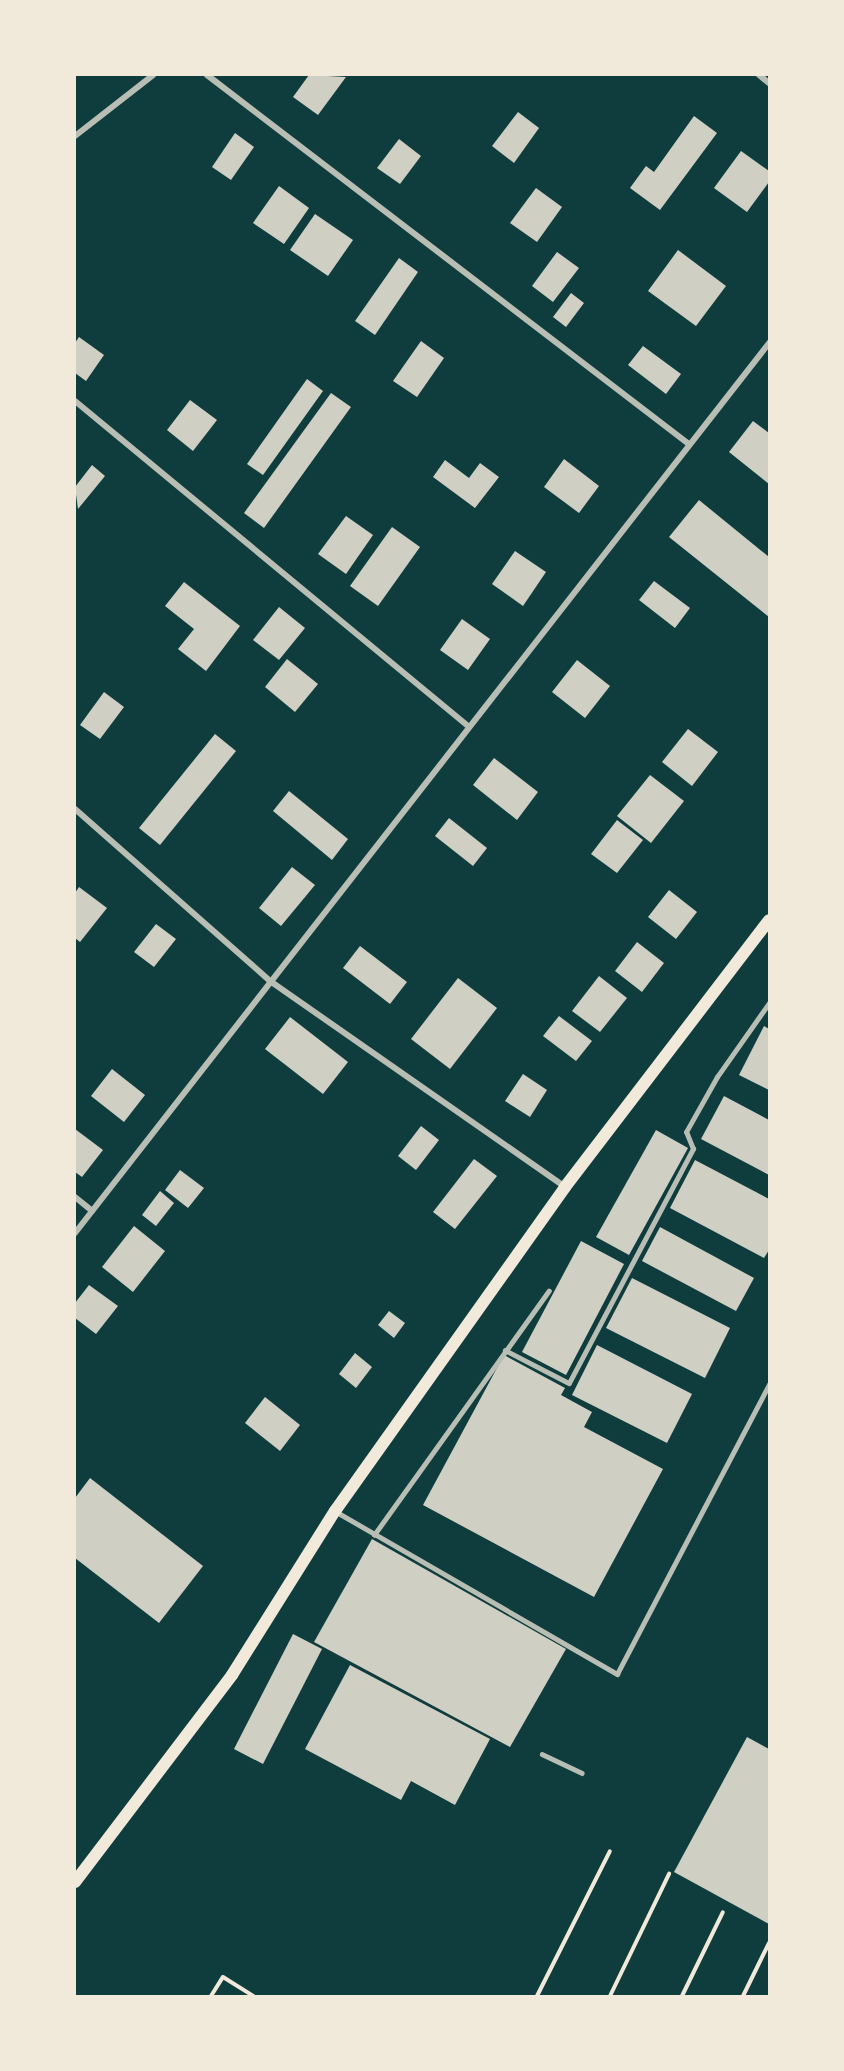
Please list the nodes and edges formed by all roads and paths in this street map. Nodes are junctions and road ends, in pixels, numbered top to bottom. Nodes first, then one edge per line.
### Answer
1 (153, 75) edge
2 (207, 75) edge
3 (759, 75) edge
4 (769, 83) edge
5 (75, 136) edge
6 (769, 343) edge
7 (75, 401) edge
8 (689, 444) junction
9 (468, 726) junction
10 (75, 809) edge
11 (769, 920) edge
12 (270, 981) junction
13 (769, 1003) edge
14 (566, 1187) junction
15 (75, 1197) edge
16 (92, 1211) junction
17 (75, 1233) edge
18 (549, 1292) dead end
19 (506, 1350) junction
20 (769, 1384) edge
21 (335, 1511) junction
22 (374, 1535) junction
23 (542, 1754) dead end
24 (582, 1773) dead end
25 (610, 1851) dead end
26 (669, 1874) dead end
27 (76, 1877) edge
28 (723, 1912) dead end
29 (769, 1943) edge
30 (211, 1996) edge
31 (254, 1996) edge
32 (537, 1996) edge
33 (610, 1996) edge
34 (682, 1996) edge
35 (743, 1996) edge

1 - 5 street
2 - 8 street
3 - 4 street
6 - 8 street
7 - 9 street
8 - 9 street
9 - 12 street
10 - 12 street
11 - 14 main road
12 - 14 street
12 - 16 street
13 - 19 lane
14 - 21 main road
15 - 16 street
16 - 17 street
18 - 19 lane
19 - 22 lane
20 - 22 lane
21 - 22 lane
21 - 27 main road
23 - 24 lane
25 - 32 path
26 - 33 path
28 - 34 path
29 - 35 path
30 - 31 path

